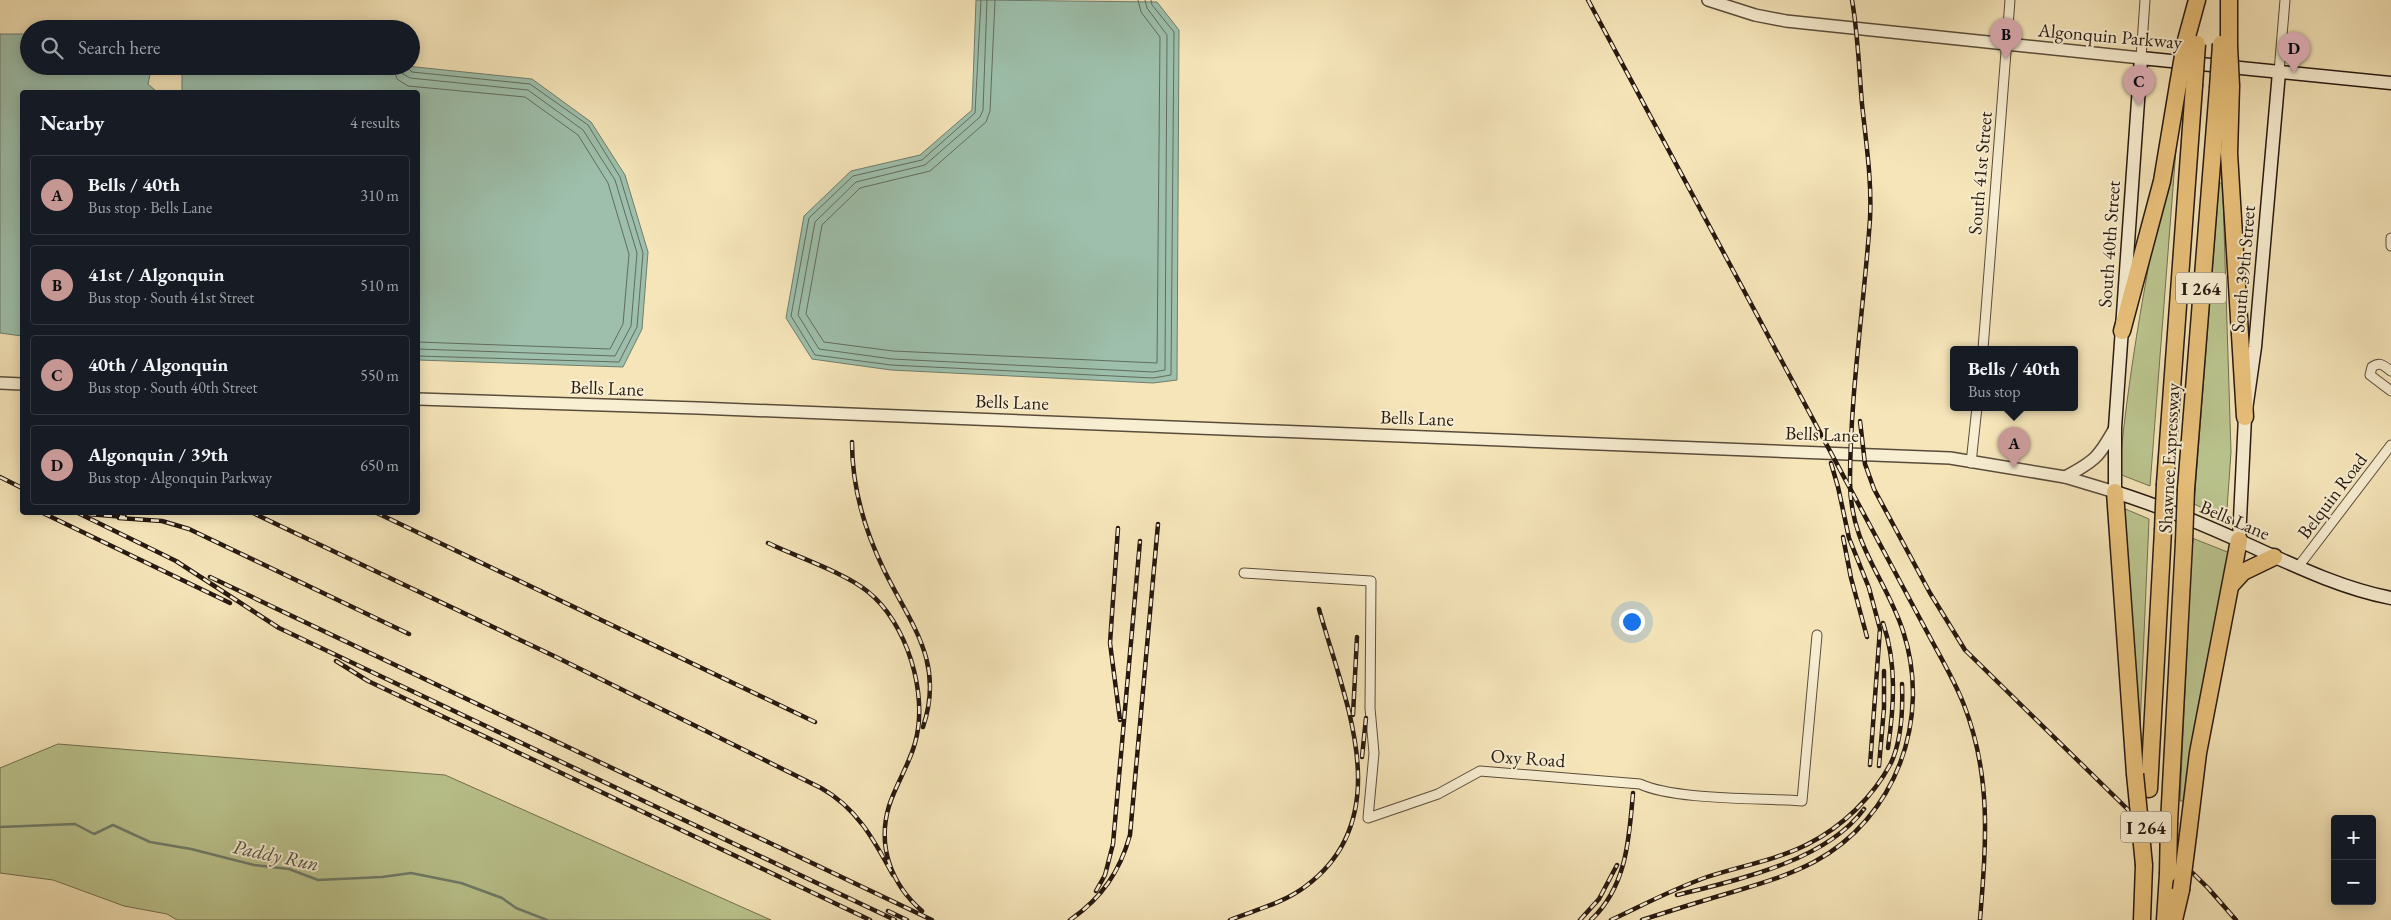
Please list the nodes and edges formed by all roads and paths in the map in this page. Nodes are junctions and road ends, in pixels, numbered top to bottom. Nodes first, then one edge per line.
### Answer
1 (1708, 0) edge
2 (2010, 0) edge
3 (2145, 0) edge
4 (2199, 0) edge
5 (2228, 0) edge
6 (2285, 0) edge
7 (2007, 46) junction
8 (2141, 58) junction
9 (2279, 72) junction
10 (2391, 83) edge
11 (2186, 86) junction
12 (2225, 87) junction
13 (2391, 238) edge
14 (2391, 246) edge
15 (2122, 331) junction
16 (1983, 346) edge
17 (2391, 371) edge
18 (0, 383) edge
19 (20, 384) edge
20 (2391, 392) edge
21 (420, 399) edge
22 (1977, 411) edge
23 (2245, 417) junction
24 (2115, 428) junction
25 (2391, 445) edge
26 (1972, 463) junction
27 (2065, 477) junction
28 (2115, 492) junction
29 (2238, 540) junction
30 (2274, 557) junction
31 (2298, 567) junction
32 (1244, 573) dead end
33 (2231, 586) junction
34 (2391, 598) edge
35 (1817, 635) dead end
36 (2144, 865) junction
37 (2142, 920) edge
38 (2165, 920) edge
39 (2174, 920) edge

1 - 7 street, Algonquin Parkway
2 - 7 street, South 41st Street
3 - 8 street, South 40th Street
4 - 11 highway, bridge
5 - 12 highway, Shawnee Expressway / I 264, bridge
6 - 9 street, South 39th Street
7 - 8 street, Algonquin Parkway
7 - 16 street, South 41st Street
8 - 9 main road, Algonquin Parkway
8 - 15 main road, South 40th Street
9 - 10 main road, Algonquin Parkway
9 - 23 main road, South 39th Street
11 - 15 highway
11 - 36 highway, Shawnee Expressway / I 264, bridge
12 - 23 highway
12 - 38 highway, Shawnee Expressway / I 264, bridge
13 - 14 street
15 - 24 main road, South 40th Street
17 - 20 street
18 - 19 street
21 - 26 street, Bells Lane
22 - 26 street
23 - 29 main road, South 39th Street
24 - 27 street
24 - 28 main road, South 40th Street
25 - 31 street, Belquin Road
26 - 27 street, Bells Lane
27 - 28 street, Bells Lane
28 - 29 main road, Bells Lane
28 - 36 highway, bridge
29 - 30 main road, Bells Lane
29 - 33 highway
30 - 31 main road, Bells Lane
30 - 33 highway
31 - 34 main road, Bells Lane
32 - 35 street, Oxy Road
33 - 39 highway, bridge
36 - 37 highway, Shawnee Expressway / I 264

